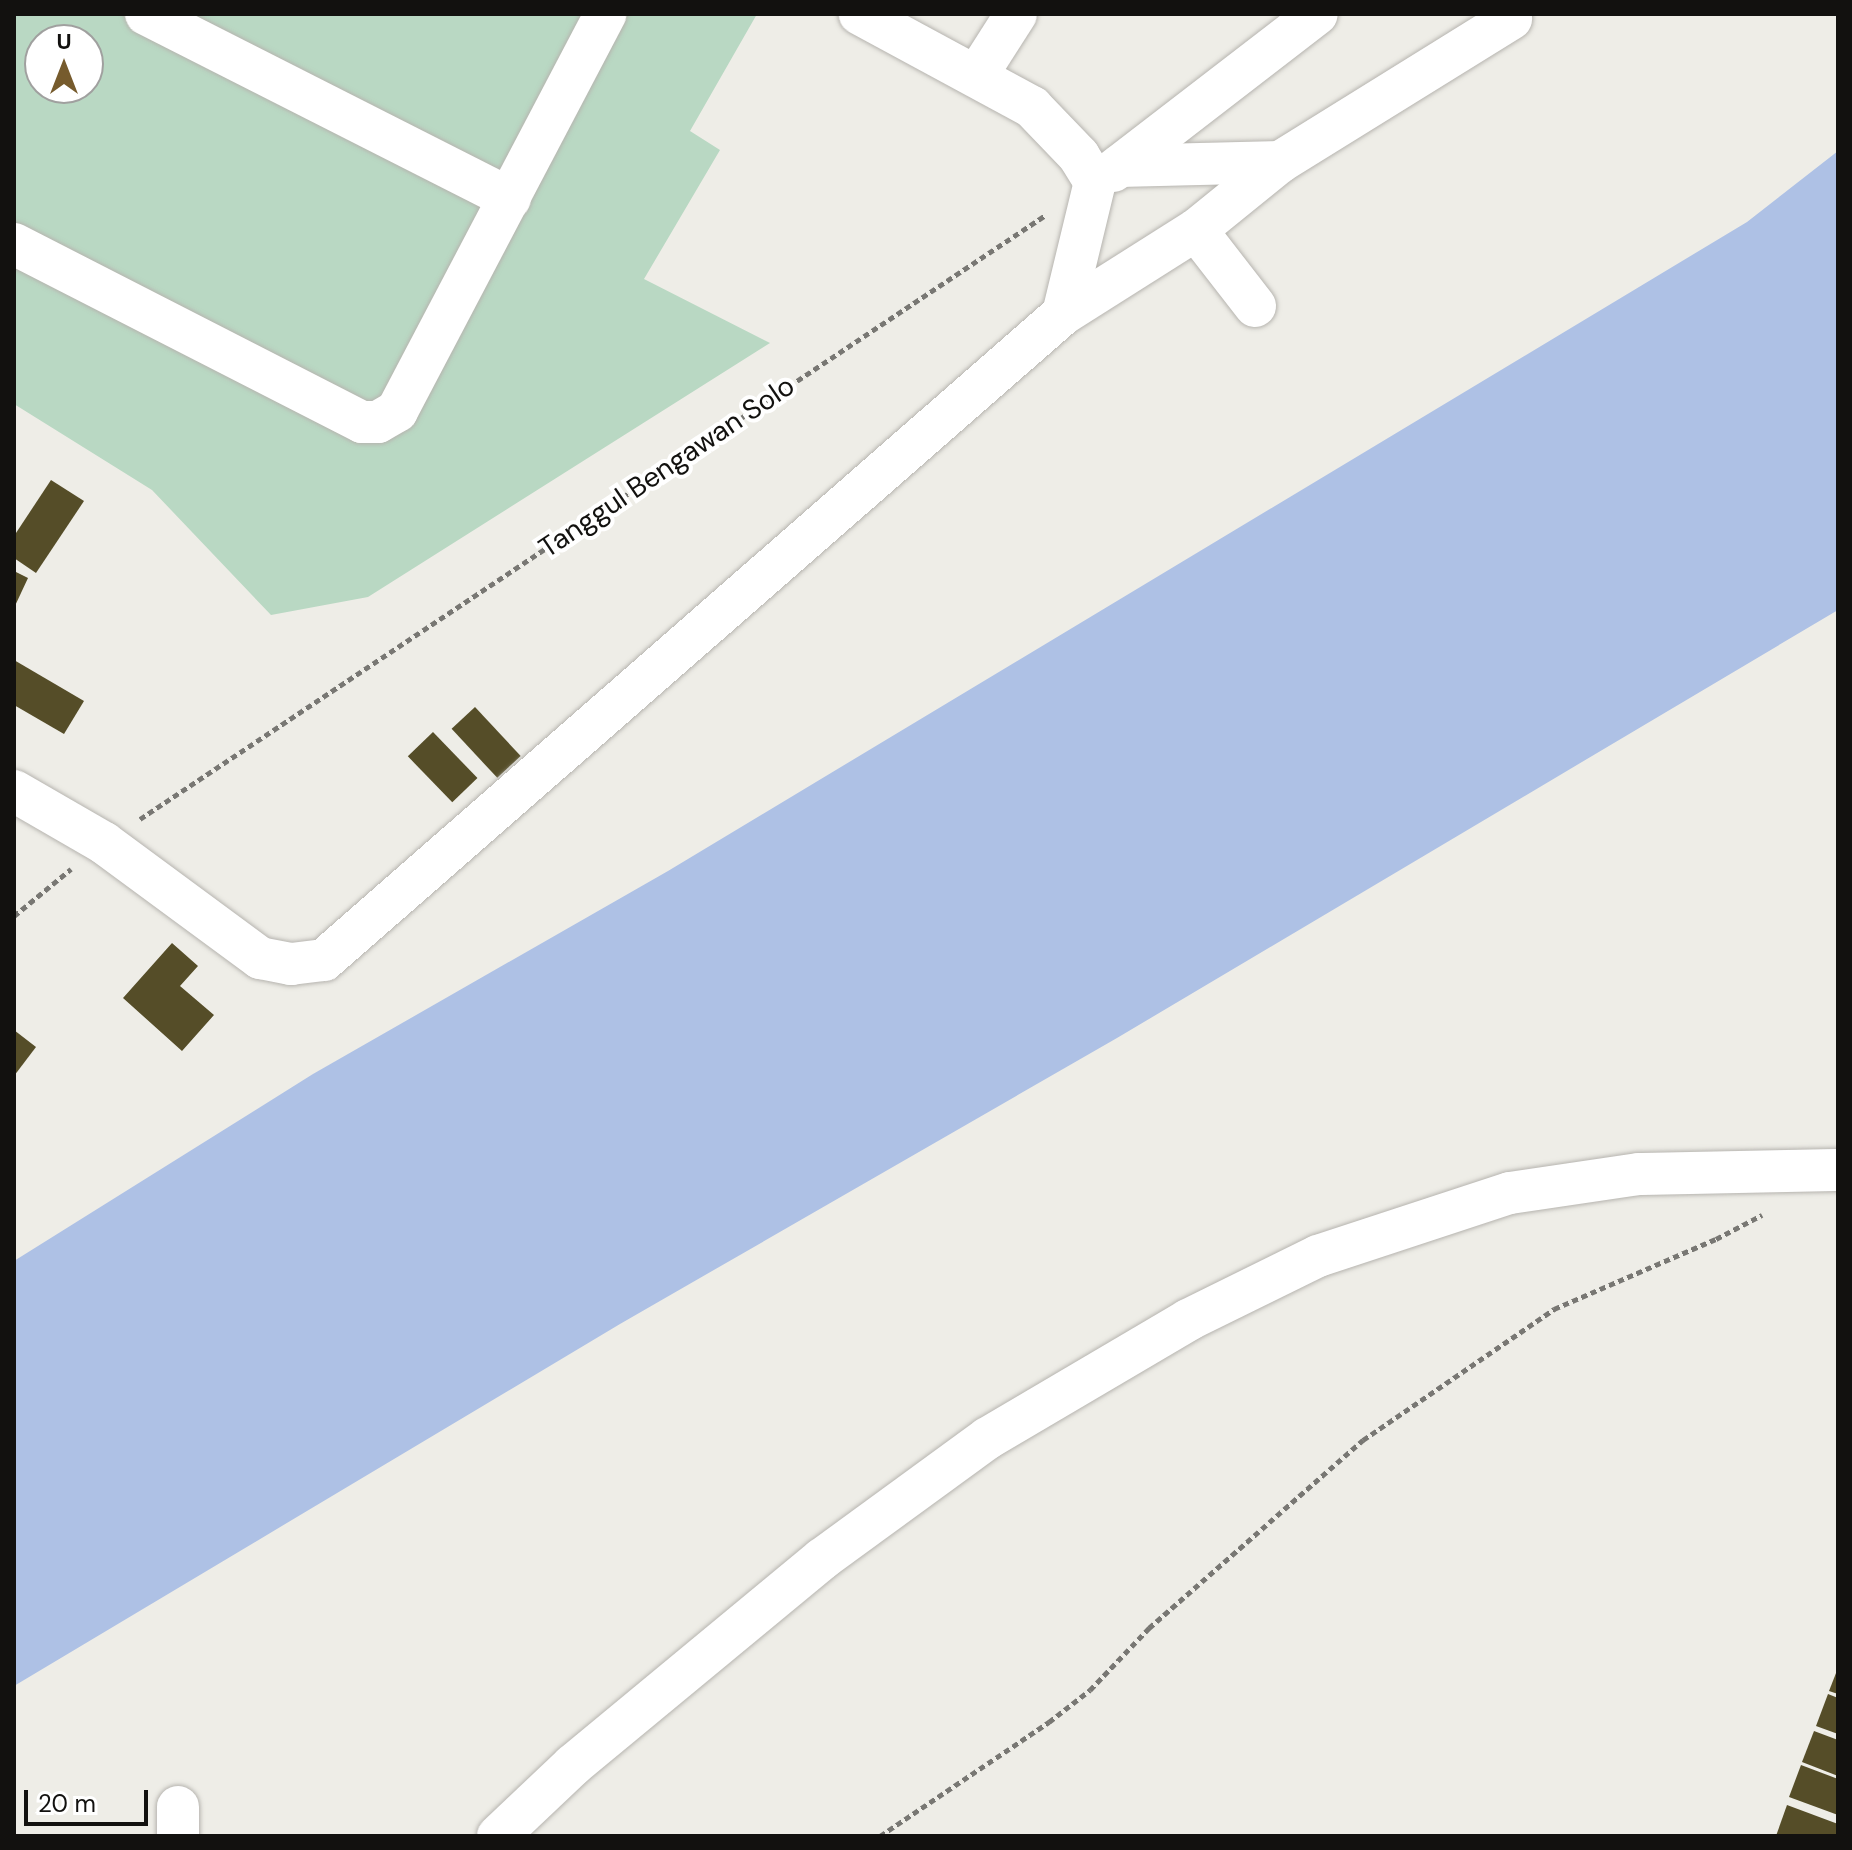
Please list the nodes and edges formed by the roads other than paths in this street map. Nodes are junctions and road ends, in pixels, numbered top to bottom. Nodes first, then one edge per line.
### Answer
1 (146, 14) edge
2 (605, 14) edge
3 (860, 14) edge
4 (1016, 14) edge
5 (1317, 14) edge
6 (1511, 19) dead end
7 (977, 75) junction
8 (1280, 162) junction
9 (1108, 174) junction
10 (510, 199) junction
11 (1196, 230) junction
12 (14, 244) edge
13 (1255, 306) dead end
14 (1063, 314) junction
15 (14, 791) edge
16 (1838, 1170) edge
17 (498, 1836) edge

1 - 10 street
2 - 10 street
3 - 7 street
4 - 7 street
5 - 9 street
6 - 8 street
7 - 9 street
8 - 9 street
8 - 11 street
9 - 14 street
10 - 12 street
11 - 13 street
11 - 14 street
14 - 15 street
16 - 17 street

